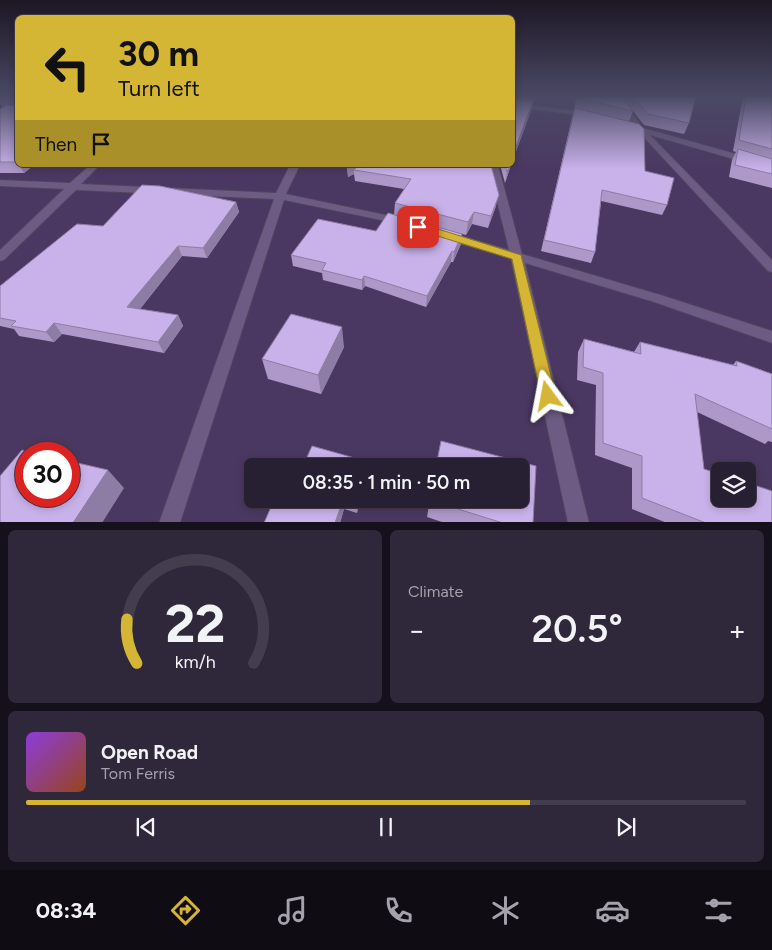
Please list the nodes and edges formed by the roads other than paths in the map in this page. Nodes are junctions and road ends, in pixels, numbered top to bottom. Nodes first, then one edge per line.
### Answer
1 (634, 120) edge
2 (622, 125) edge
3 (640, 129) junction
4 (93, 167) edge
5 (294, 167) edge
6 (494, 167) edge
7 (772, 167) edge
8 (0, 183) edge
9 (72, 186) junction
10 (280, 196) junction
11 (411, 224) edge
12 (437, 232) edge
13 (0, 257) edge
14 (517, 257) junction
15 (772, 268) edge
16 (772, 338) edge
17 (169, 522) edge
18 (578, 522) edge

1 - 3 street
2 - 3 street
3 - 7 street
3 - 15 street
4 - 9 street
5 - 10 street
6 - 14 street
8 - 9 street
9 - 10 street
9 - 13 street
10 - 11 street
10 - 17 street
12 - 14 street
14 - 16 street
14 - 18 street

